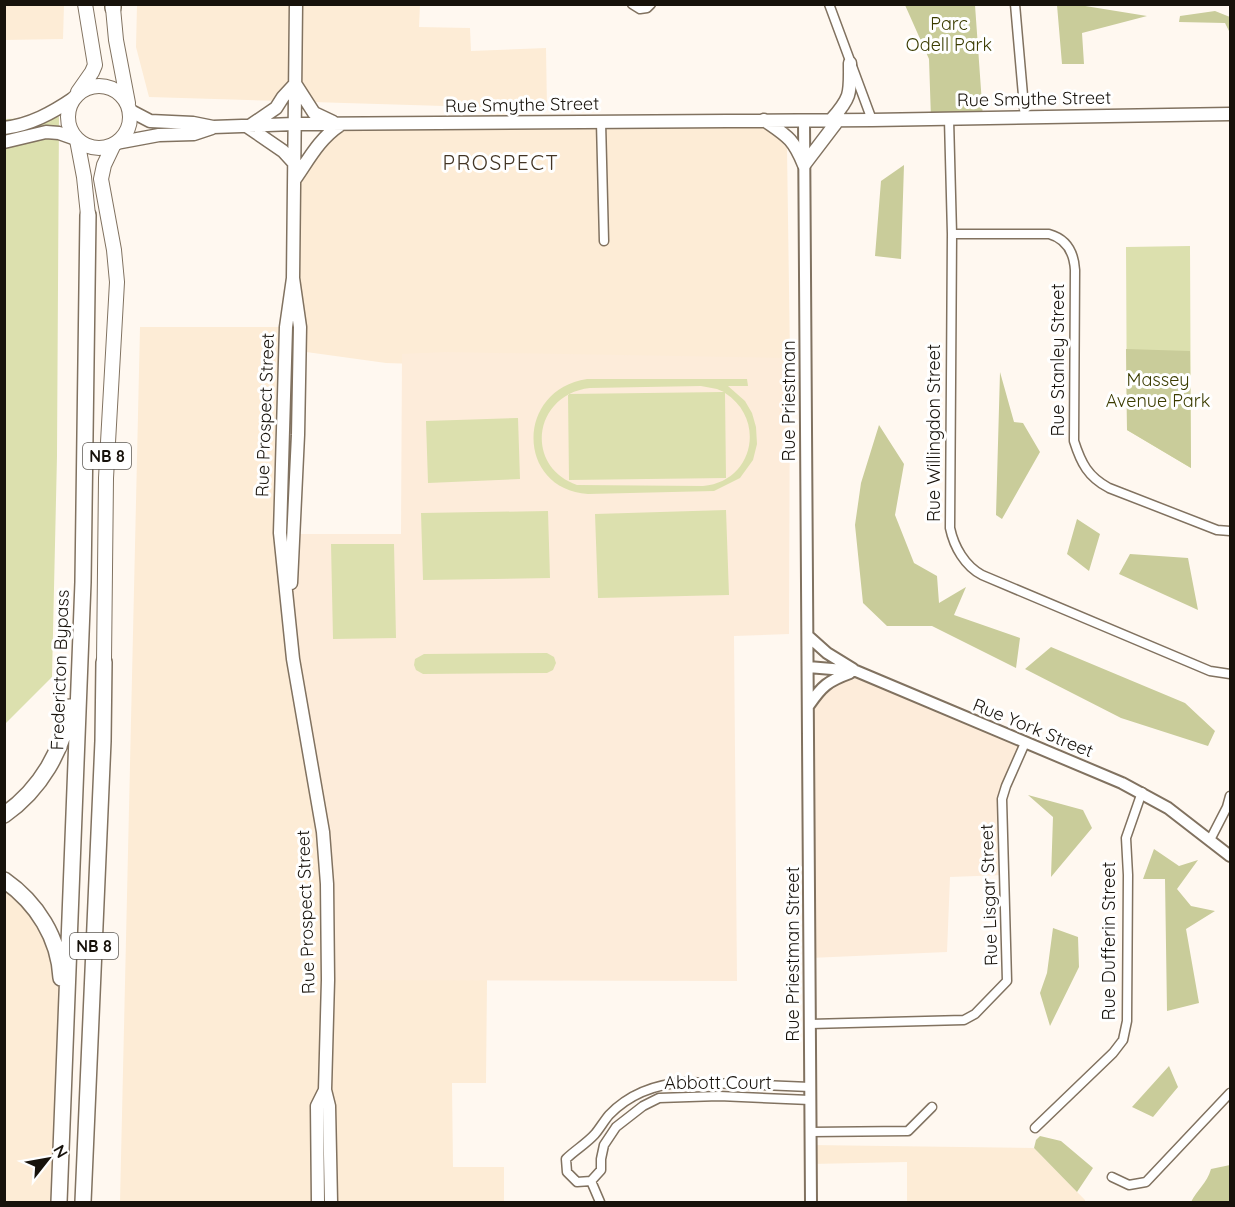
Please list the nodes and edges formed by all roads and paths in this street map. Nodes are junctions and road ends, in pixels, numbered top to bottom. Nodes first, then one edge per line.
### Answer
1 (85, 4) edge
2 (296, 4) edge
3 (632, 4) edge
4 (651, 4) edge
5 (829, 4) edge
6 (1015, 4) edge
7 (113, 6) edge
8 (850, 63) junction
9 (295, 84) junction
10 (75, 96) junction
11 (129, 109) junction
12 (1230, 114) edge
13 (1024, 117) junction
14 (835, 119) junction
15 (949, 119) junction
16 (763, 120) junction
17 (804, 120) junction
18 (872, 120) junction
19 (601, 122) junction
20 (294, 124) junction
21 (340, 125) junction
22 (213, 127) junction
23 (248, 127) junction
24 (4, 128) edge
25 (76, 139) junction
26 (4, 142) edge
27 (115, 144) junction
28 (294, 163) junction
29 (804, 165) junction
30 (295, 179) junction
31 (88, 215) joint
32 (952, 234) junction
33 (604, 241) dead end
34 (1230, 531) edge
35 (808, 636) junction
36 (80, 642) junction
37 (104, 662) joint
38 (808, 668) junction
39 (856, 671) junction
40 (1230, 674) edge
41 (809, 705) junction
42 (1025, 743) junction
43 (1142, 792) junction
44 (1230, 796) edge
45 (4, 814) edge
46 (1210, 840) junction
47 (1230, 856) edge
48 (4, 880) edge
49 (810, 1024) junction
50 (66, 1032) junction
51 (810, 1087) junction
52 (325, 1090) junction
53 (1230, 1093) edge
54 (810, 1100) junction
55 (932, 1107) dead end
56 (1035, 1128) dead end
57 (811, 1132) junction
58 (86, 1151) junction
59 (1112, 1177) dead end
60 (591, 1181) junction
61 (59, 1203) edge
62 (83, 1203) edge
63 (93, 1203) edge
64 (318, 1203) edge
65 (331, 1203) edge
66 (600, 1203) edge
67 (811, 1203) edge

1 - 10 highway
2 - 9 main road, Rue Prospect Street
3 - 4 street
5 - 8 street
6 - 13 street
7 - 11 highway
8 - 14 main road
8 - 18 street
9 - 20 main road, Rue Prospect Street
9 - 21 main road
9 - 23 main road
10 - 11 highway
10 - 24 main road
10 - 25 highway
11 - 22 main road, Rue Smythe Street
11 - 27 highway
12 - 13 main road, Rue Smythe Street
13 - 15 main road, Rue Smythe Street
14 - 17 main road, Rue Smythe Street
14 - 18 main road, Rue Smythe Street
14 - 29 main road
15 - 18 main road, Rue Smythe Street
15 - 32 street, Rue Willingdon Street
16 - 17 main road, Rue Smythe Street
16 - 19 main road, Rue Smythe Street
16 - 29 main road
17 - 29 street, Rue Priestman
19 - 21 main road, Rue Smythe Street
19 - 33 street
20 - 21 main road, Rue Smythe Street
20 - 23 main road, Rue Smythe Street
20 - 28 main road, Rue Prospect Street
21 - 30 main road
22 - 23 main road, Rue Smythe Street
22 - 27 main road, Rue Smythe Street
23 - 28 main road
25 - 26 main road
25 - 27 highway
25 - 31 highway, Fredericton Bypass / NB 8
27 - 37 highway, NB 8
28 - 30 main road, Rue Prospect Street
29 - 35 street, Rue Priestman
30 - 52 main road, Rue Prospect Street
31 - 36 highway, Fredericton Bypass / NB 8
32 - 34 street, Rue Stanley Street
32 - 40 street, Rue Willingdon Street
35 - 38 street, Rue Priestman
35 - 39 street
36 - 45 highway
36 - 50 highway, Fredericton Bypass / NB 8
37 - 58 highway, NB 8
38 - 39 street, Rue York Street
38 - 41 street, Rue Priestman Street
39 - 41 street
39 - 42 street, Rue York Street
41 - 49 street, Rue Priestman Street
42 - 43 street, Rue York Street
42 - 49 street, Rue Lisgar Street
43 - 46 street, Rue York Street
43 - 56 street, Rue Dufferin Street
44 - 46 street
46 - 47 street, Rue York Street
48 - 50 highway
49 - 51 street, Rue Priestman Street
50 - 61 highway, Fredericton Bypass / NB 8
51 - 54 street, Rue Priestman Street
51 - 60 street, Abbott Court
52 - 64 main road, Rue Prospect Street
52 - 65 main road, Rue Prospect Street
53 - 59 street
54 - 57 street, Rue Priestman Street
54 - 60 street, Abbott Court
55 - 57 street
57 - 67 street, Rue Priestman Street
58 - 62 highway, NB 8
58 - 63 highway
60 - 66 street

